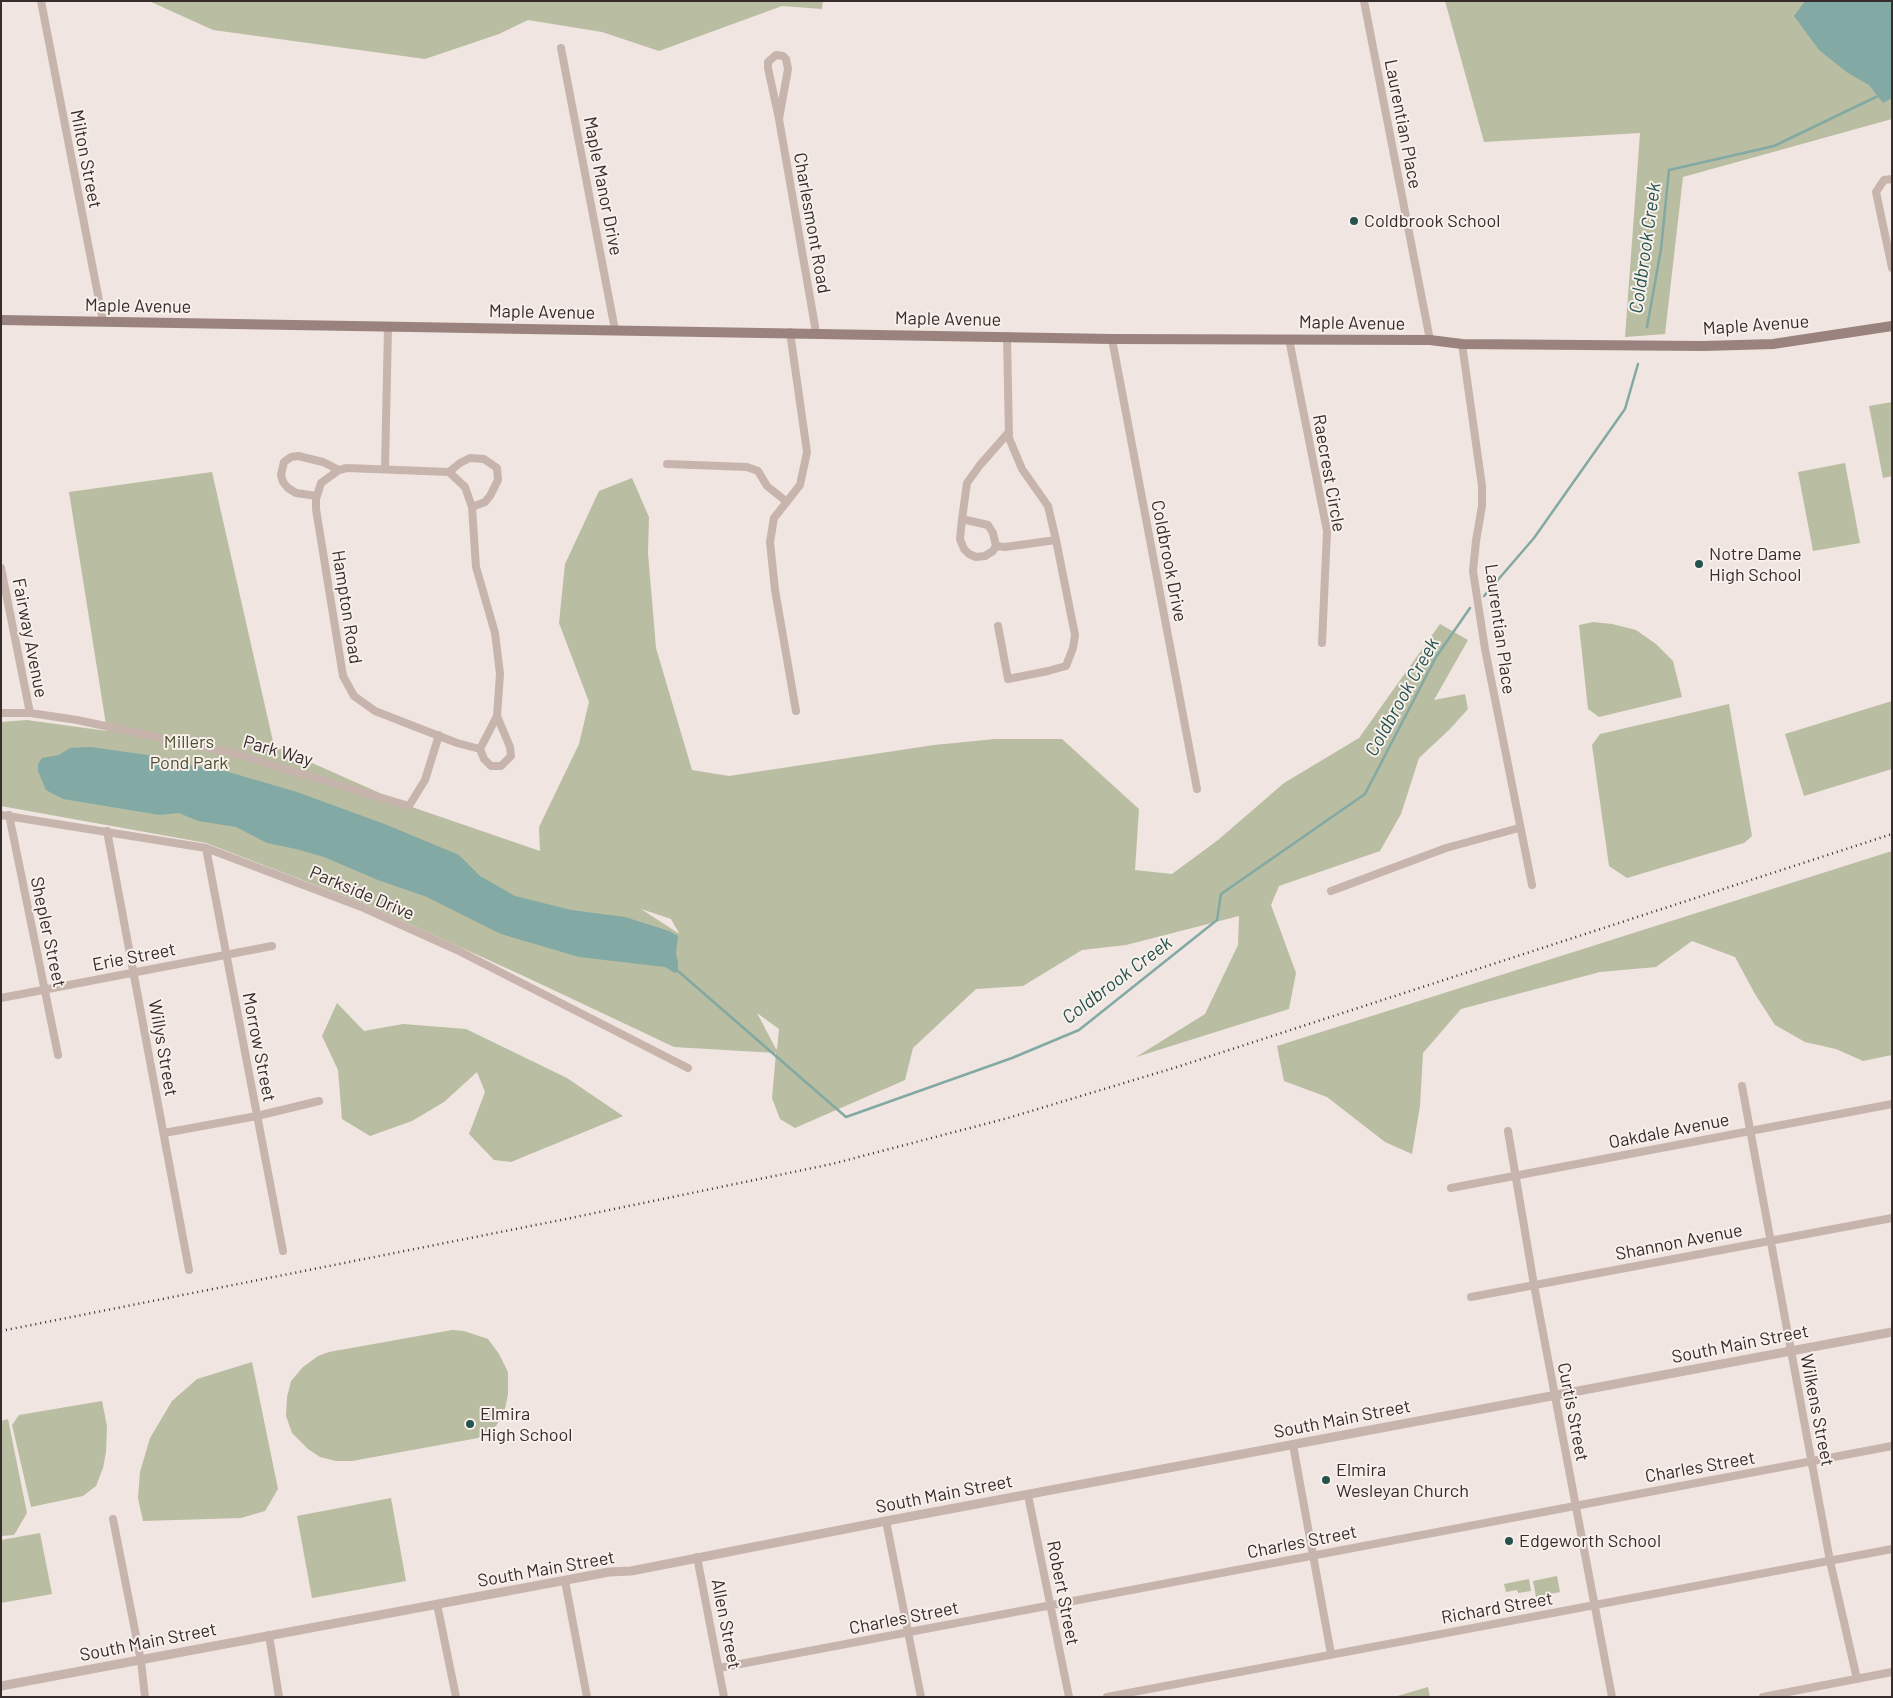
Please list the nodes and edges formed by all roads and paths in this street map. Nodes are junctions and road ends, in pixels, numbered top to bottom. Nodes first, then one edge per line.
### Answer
1 (41, 1) edge
2 (1364, 1) edge
3 (561, 48) dead end
4 (779, 119) junction
5 (1892, 179) edge
6 (1892, 268) edge
7 (1, 320) edge
8 (103, 321) junction
9 (388, 326) junction
10 (1892, 326) edge
11 (615, 330) junction
12 (790, 332) junction
13 (816, 332) junction
14 (1007, 336) junction
15 (1112, 338) junction
16 (1289, 339) junction
17 (1430, 340) junction
18 (1462, 344) junction
19 (1009, 432) junction
20 (667, 464) dead end
21 (385, 469) junction
22 (339, 470) junction
23 (448, 472) junction
24 (317, 496) junction
25 (786, 502) junction
26 (472, 507) junction
27 (962, 519) junction
28 (1056, 540) junction
29 (996, 546) junction
30 (1, 568) edge
31 (998, 626) dead end
32 (1322, 643) dead end
33 (796, 711) dead end
34 (1, 713) edge
35 (30, 713) junction
36 (498, 716) junction
37 (438, 735) junction
38 (480, 748) junction
39 (1197, 790) dead end
40 (5, 815) edge
41 (1519, 828) junction
42 (107, 832) junction
43 (206, 848) junction
44 (1532, 885) dead end
45 (1331, 891) dead end
46 (272, 946) dead end
47 (226, 955) junction
48 (134, 972) junction
49 (44, 991) junction
50 (1, 998) edge
51 (58, 1055) dead end
52 (688, 1068) dead end
53 (1742, 1086) dead end
54 (319, 1101) dead end
55 (1892, 1104) edge
56 (258, 1116) junction
57 (1508, 1131) dead end
58 (1749, 1131) junction
59 (164, 1133) junction
60 (1516, 1176) junction
61 (1451, 1188) dead end
62 (1892, 1218) edge
63 (1770, 1240) junction
64 (283, 1251) dead end
65 (190, 1270) dead end
66 (1534, 1285) junction
67 (1471, 1297) dead end
68 (1892, 1332) edge
69 (1790, 1351) junction
70 (1555, 1396) junction
71 (1293, 1445) junction
72 (1892, 1446) edge
73 (1812, 1462) junction
74 (1028, 1495) junction
75 (1575, 1505) junction
76 (114, 1519) dead end
77 (886, 1521) junction
78 (1892, 1549) edge
79 (1312, 1556) junction
80 (698, 1557) junction
81 (1830, 1561) junction
82 (565, 1581) junction
83 (437, 1604) junction
84 (1049, 1604) junction
85 (1595, 1605) junction
86 (908, 1633) junction
87 (269, 1635) junction
88 (1331, 1654) junction
89 (141, 1661) junction
90 (719, 1668) junction
91 (1892, 1672) edge
92 (1857, 1679) junction
93 (1, 1686) edge
94 (145, 1697) edge
95 (279, 1697) edge
96 (456, 1697) edge
97 (587, 1697) edge
98 (724, 1697) edge
99 (921, 1697) edge
100 (1069, 1697) edge
101 (1107, 1697) edge
102 (1612, 1697) edge
103 (1763, 1697) edge

1 - 8 street, Milton Street
2 - 17 street, Laurentian Place
3 - 11 street, Maple Manor Drive
4 - 4 street, Charlesmont Road
4 - 13 street, Charlesmont Road
5 - 6 street
7 - 8 main road, Maple Avenue
8 - 9 main road, Maple Avenue
9 - 11 main road, Maple Avenue
9 - 21 street
10 - 18 main road, Maple Avenue
11 - 12 main road, Maple Avenue
12 - 13 main road, Maple Avenue
12 - 25 street
13 - 14 main road, Maple Avenue
14 - 15 main road, Maple Avenue
14 - 19 street
15 - 16 main road, Maple Avenue
15 - 39 street, Coldbrook Drive
16 - 17 main road, Maple Avenue
16 - 32 street, Raecrest Circle
17 - 18 main road, Maple Avenue
18 - 41 street, Laurentian Place
19 - 27 street
19 - 28 street
20 - 25 street
21 - 22 street
21 - 23 street
22 - 24 street
22 - 24 street
23 - 26 street
23 - 26 street
24 - 37 street, Hampton Road
25 - 33 street
26 - 36 street
27 - 29 street
27 - 29 street
28 - 29 street
28 - 31 street
30 - 35 street, Fairway Avenue
34 - 35 street, Park Way
35 - 37 street, Park Way
36 - 38 street
36 - 38 street
37 - 38 street, Hampton Road
40 - 42 street, Parkside Drive
40 - 49 street, Shepler Street
41 - 44 street, Laurentian Place
41 - 45 street
42 - 43 street, Parkside Drive
42 - 48 street, Willys Street
43 - 47 street, Morrow Street
43 - 52 street, Parkside Drive
46 - 47 street, Erie Street
47 - 48 street, Erie Street
47 - 56 street, Morrow Street
48 - 49 street, Erie Street
48 - 59 street, Willys Street
49 - 50 street, Erie Street
49 - 51 street, Shepler Street
53 - 58 street, Wilkens Street
54 - 56 street
55 - 58 street, Oakdale Avenue
56 - 59 street
56 - 64 street, Morrow Street
57 - 60 street, Curtis Street
58 - 60 street, Oakdale Avenue
58 - 63 street, Wilkens Street
59 - 65 street, Willys Street
60 - 61 street, Oakdale Avenue
60 - 66 street, Curtis Street
62 - 63 street, Shannon Avenue
63 - 66 street, Shannon Avenue
63 - 69 street, Wilkens Street
66 - 67 street, Shannon Avenue
66 - 70 street, Curtis Street
68 - 69 street, South Main Street
69 - 70 street, South Main Street
69 - 73 street, Wilkens Street
70 - 71 street, South Main Street
70 - 75 street, Curtis Street
71 - 74 street, South Main Street
71 - 79 street
72 - 73 street, Charles Street
73 - 75 street, Charles Street
73 - 81 street, Wilkens Street
74 - 77 street, South Main Street
74 - 84 street, Robert Street
75 - 79 street, Charles Street
75 - 85 street, Curtis Street
76 - 89 street
77 - 80 street, South Main Street
77 - 86 street
78 - 81 street, Richard Street
79 - 84 street, Charles Street
79 - 88 street
80 - 82 street, South Main Street
80 - 90 street, Allen Street
81 - 85 street, Richard Street
81 - 92 street, Wilkens Street
82 - 83 street, South Main Street
82 - 97 street
83 - 87 street, South Main Street
83 - 96 street
84 - 86 street, Charles Street
84 - 100 street, Robert Street
85 - 88 street, Richard Street
85 - 102 street, Curtis Street
86 - 90 street, Charles Street
86 - 99 street
87 - 89 street, South Main Street
87 - 95 street
88 - 101 street, Richard Street
89 - 93 street, South Main Street
89 - 94 street
90 - 98 street, Allen Street
91 - 92 street
92 - 103 street

